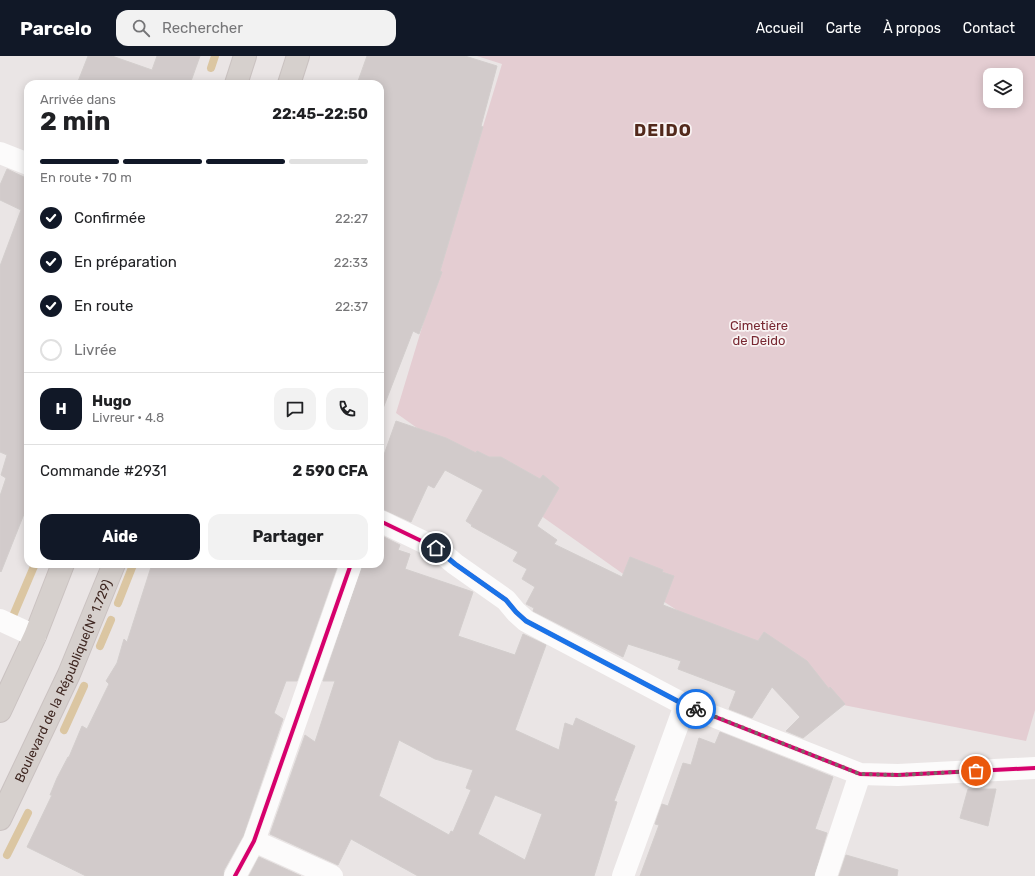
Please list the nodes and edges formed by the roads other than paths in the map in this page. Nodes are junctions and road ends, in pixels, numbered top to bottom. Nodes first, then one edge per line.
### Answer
1 (246, 56) edge
2 (298, 56) edge
3 (237, 80) edge
4 (290, 80) edge
5 (0, 153) edge
6 (24, 162) edge
7 (384, 523) edge
8 (61, 568) edge
9 (112, 568) edge
10 (349, 568) edge
11 (0, 620) edge
12 (35, 636) junction
13 (685, 705) junction
14 (0, 711) edge
15 (1035, 768) edge
16 (860, 774) junction
17 (0, 819) edge
18 (254, 841) junction
19 (235, 876) edge
20 (332, 876) edge
21 (622, 876) edge
22 (826, 876) edge

1 - 3 main road
2 - 4 main road
5 - 6 street
7 - 13 street
8 - 12 main road
9 - 17 main road, Boulevard de la République(N° 1.729)
10 - 18 street
11 - 12 street
12 - 14 main road
13 - 16 street
13 - 21 street
15 - 16 street
16 - 22 street
18 - 19 street
18 - 20 street

